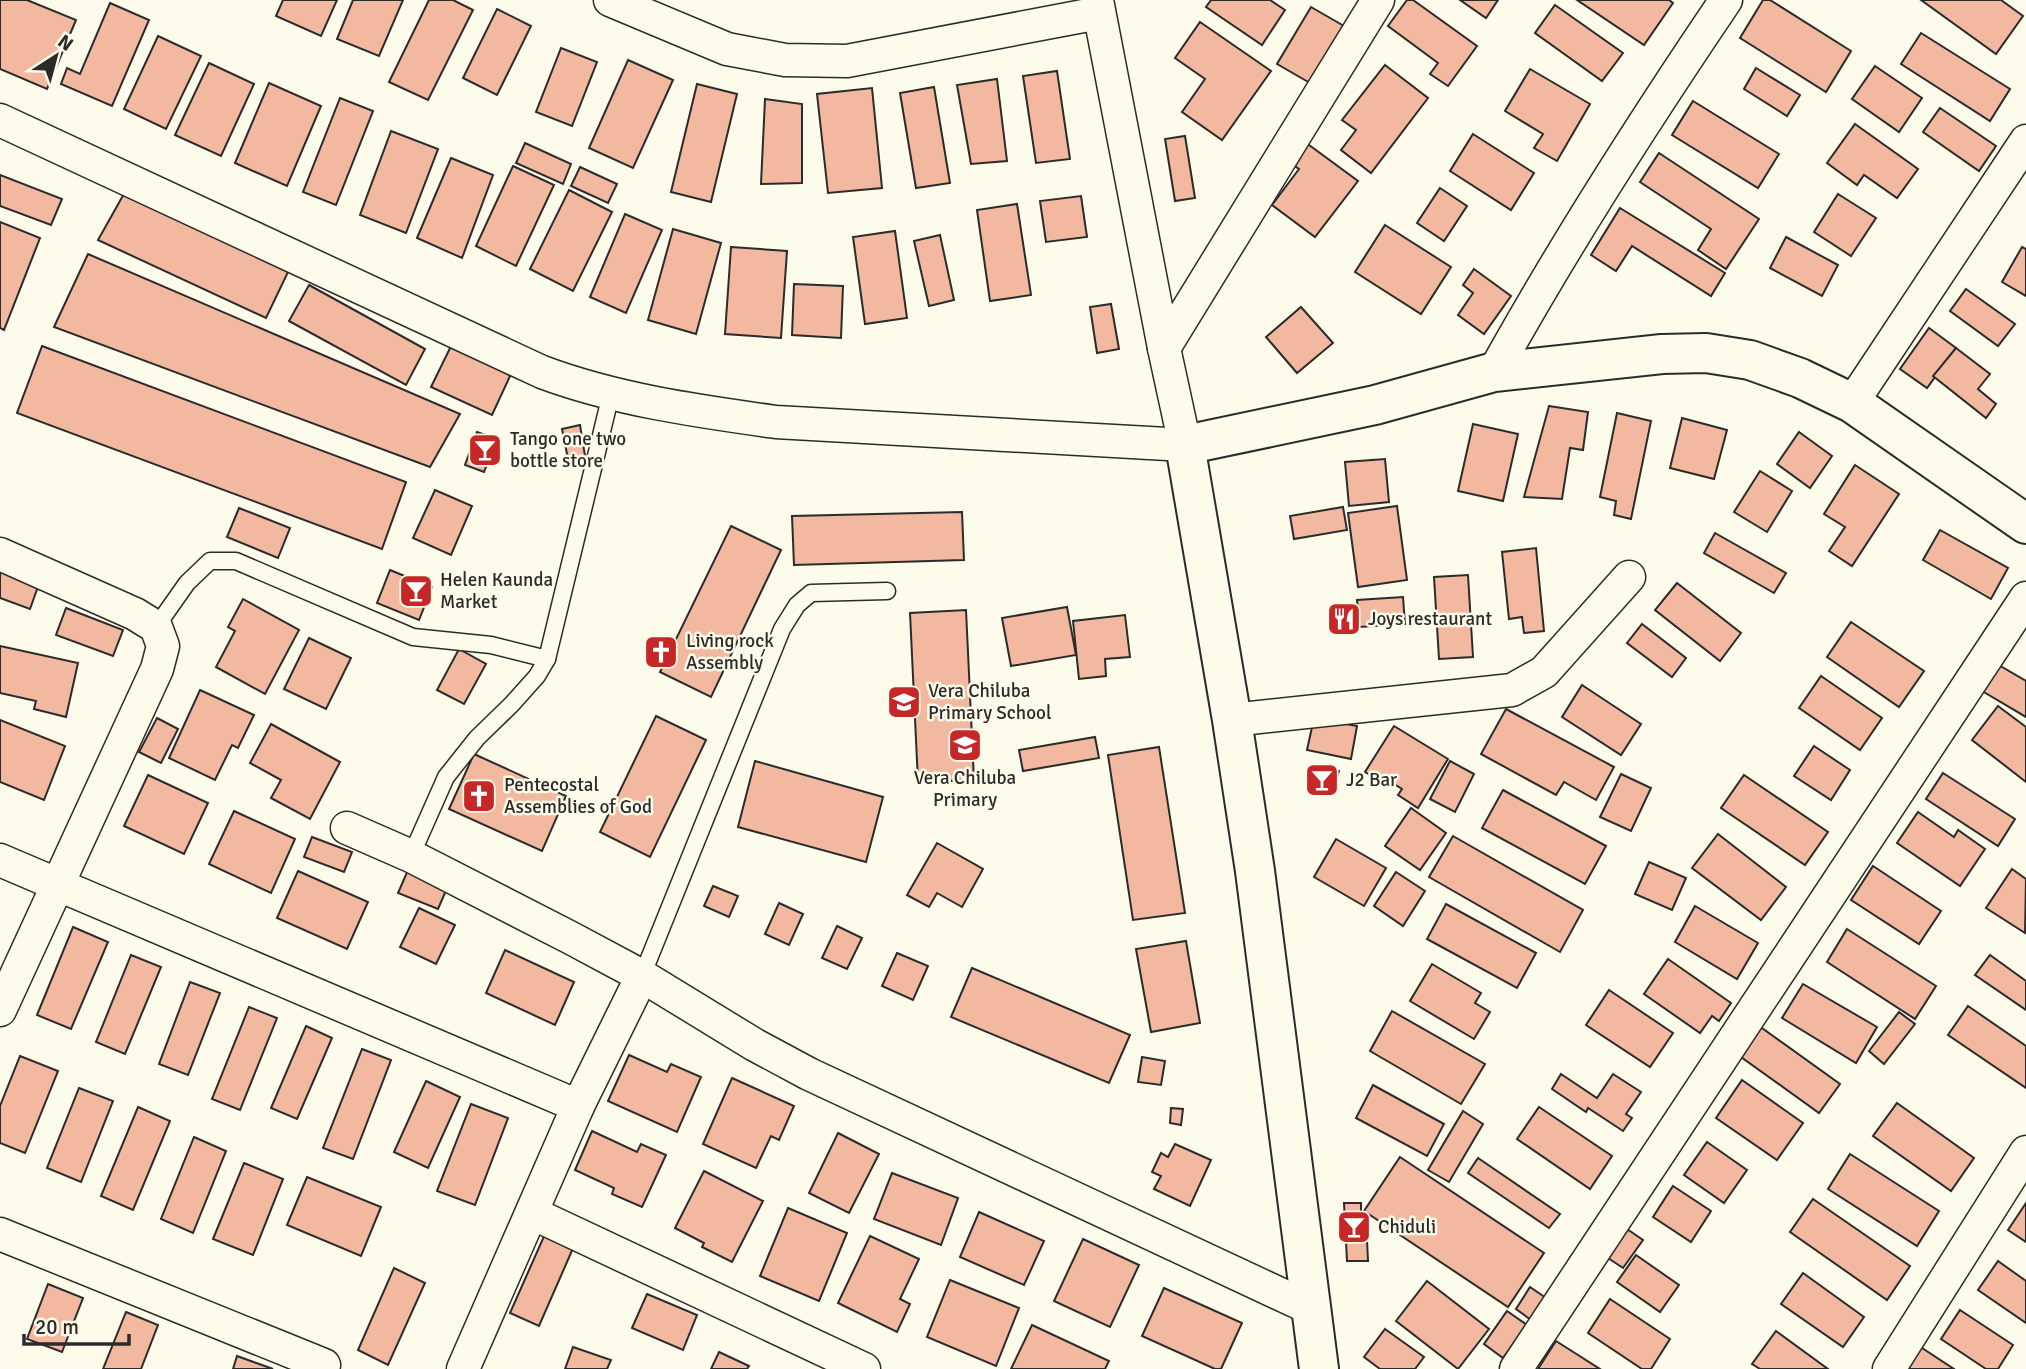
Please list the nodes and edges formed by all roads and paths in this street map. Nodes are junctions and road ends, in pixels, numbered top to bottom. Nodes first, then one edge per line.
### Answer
1 (610, 0) edge
2 (1378, 0) edge
3 (1726, 0) edge
4 (1098, 7) edge
5 (0, 120) edge
6 (2026, 141) edge
7 (1164, 348) junction
8 (1494, 372) junction
9 (611, 394) junction
10 (1852, 403) junction
11 (1185, 445) junction
12 (2026, 524) edge
13 (0, 554) edge
14 (1629, 577) dead end
15 (887, 591) dead end
16 (2026, 598) edge
17 (156, 628) junction
18 (547, 659) junction
19 (1233, 720) junction
20 (347, 828) dead end
21 (411, 856) junction
22 (0, 860) edge
23 (57, 884) junction
24 (642, 976) junction
25 (0, 1010) edge
26 (578, 1106) junction
27 (2026, 1152) edge
28 (532, 1213) junction
29 (0, 1234) edge
30 (1312, 1309) junction
31 (324, 1365) dead end
32 (463, 1369) edge
33 (864, 1369) edge
34 (1320, 1369) edge
35 (1516, 1369) edge
36 (1889, 1369) edge

1 - 4 street
2 - 7 street
3 - 8 street
4 - 7 street
5 - 9 street
6 - 10 street
7 - 11 street
8 - 10 main road
8 - 11 main road
9 - 11 street
9 - 18 lane
10 - 12 main road
11 - 19 main road
13 - 17 street
14 - 19 street
15 - 24 lane
16 - 35 street
17 - 18 lane
17 - 23 street
18 - 21 lane
19 - 30 main road
20 - 21 street
21 - 24 street
22 - 23 street
23 - 25 street
23 - 26 street
24 - 26 street
24 - 30 street
26 - 28 street
27 - 36 street
28 - 32 street
28 - 33 street
29 - 31 street
30 - 34 main road

